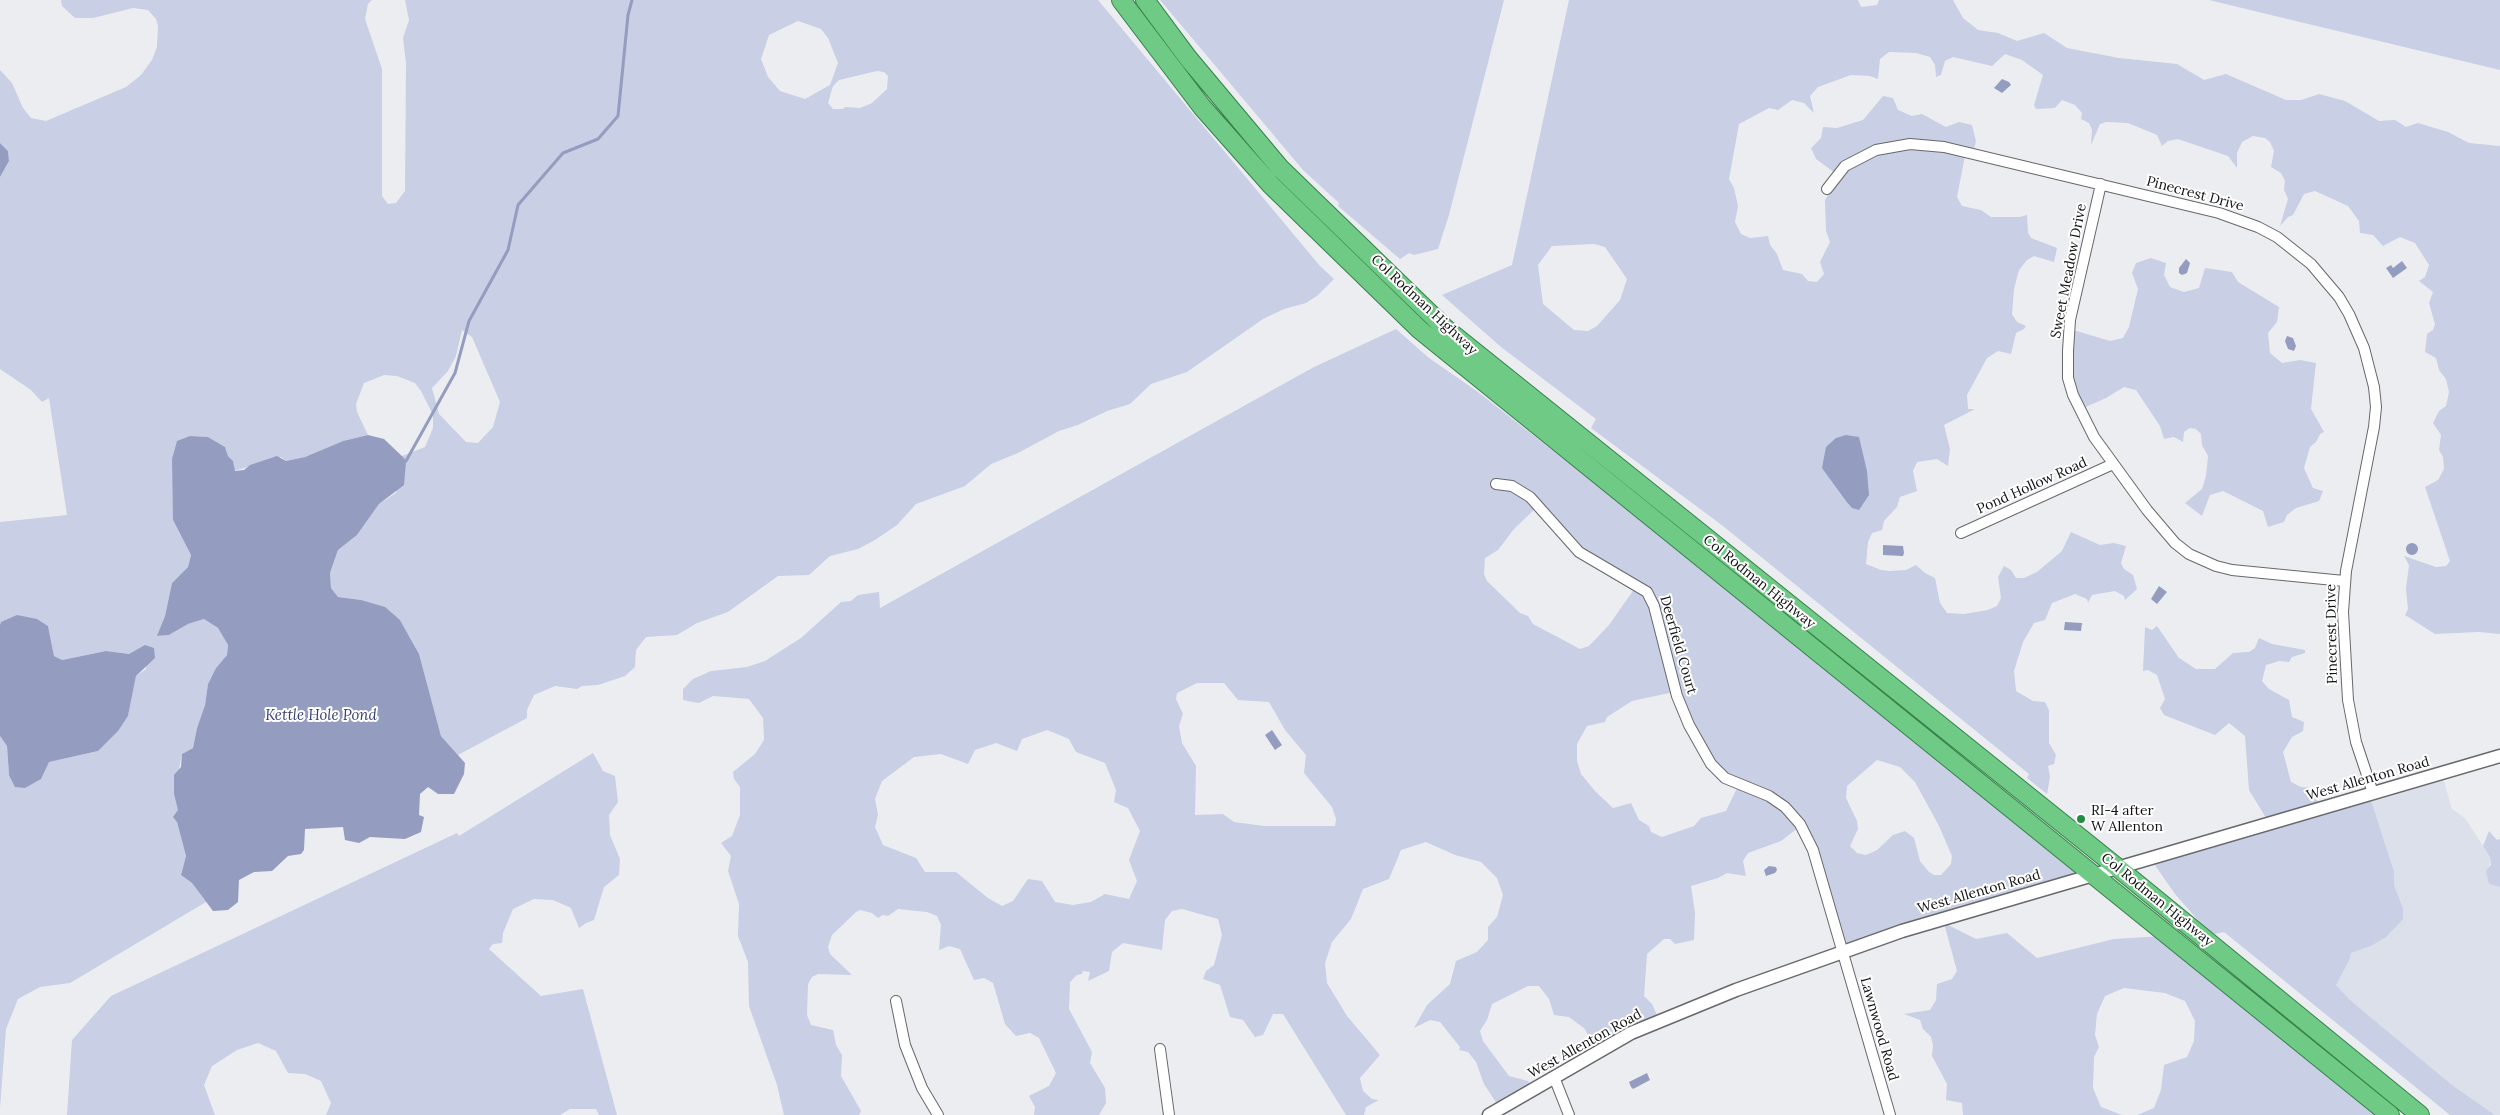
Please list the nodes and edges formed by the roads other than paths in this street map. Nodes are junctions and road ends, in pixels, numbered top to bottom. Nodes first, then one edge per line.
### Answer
1 (1121, 0) edge
2 (1145, 0) edge
3 (2101, 184) junction
4 (1827, 189) dead end
5 (2113, 464) junction
6 (1496, 484) dead end
7 (1961, 533) dead end
8 (2344, 582) junction
9 (2500, 756) edge
10 (2373, 793) junction
11 (2118, 868) junction
12 (2095, 874) junction
13 (1843, 952) junction
14 (896, 1001) dead end
15 (1160, 1049) dead end
16 (1554, 1077) junction
17 (938, 1115) edge
18 (1169, 1115) edge
19 (1489, 1115) edge
20 (1569, 1115) edge
21 (1890, 1115) edge
22 (2390, 1115) edge
23 (2420, 1115) edge

1 - 12 highway, Col Rodman Highway
2 - 11 highway, Col Rodman Highway
3 - 4 street, Pinecrest Drive
3 - 5 street, Sweet Meadow Drive
3 - 8 street, Pinecrest Drive
5 - 7 street, Pond Hollow Road
5 - 8 street, Sweet Meadow Drive
6 - 13 street, Deerfield Court
8 - 10 street, Pinecrest Drive
9 - 10 street, West Allenton Road
10 - 11 street, West Allenton Road
11 - 12 street, West Allenton Road
11 - 23 highway, Col Rodman Highway
12 - 13 street, West Allenton Road
12 - 22 highway, Col Rodman Highway
13 - 16 street, West Allenton Road
13 - 21 street, Lawnwood Road
14 - 17 street
15 - 18 street
16 - 19 street, West Allenton Road
16 - 20 street

